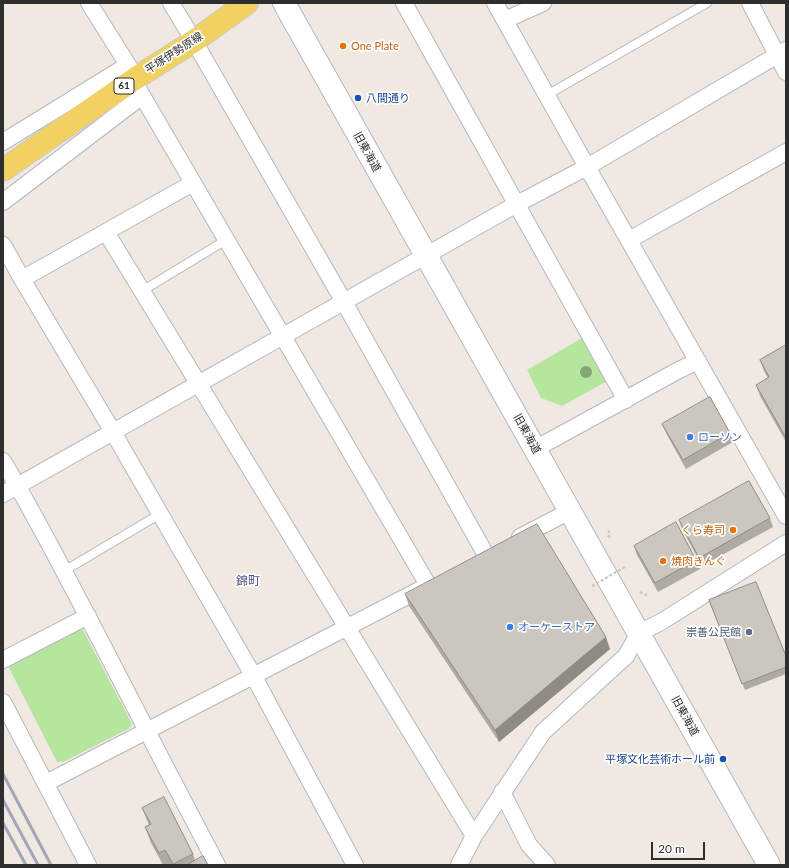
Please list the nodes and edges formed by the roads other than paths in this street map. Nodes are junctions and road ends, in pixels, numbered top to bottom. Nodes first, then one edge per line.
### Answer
1 (89, 3) edge
2 (171, 3) edge
3 (247, 3) edge
4 (284, 3) edge
5 (404, 3) edge
6 (495, 3) edge
7 (543, 3) edge
8 (707, 3) edge
9 (750, 3) edge
10 (505, 20) junction
11 (194, 41) junction
12 (781, 53) edge
13 (786, 72) edge
14 (135, 80) junction
15 (547, 95) junction
16 (3, 142) edge
17 (786, 152) edge
18 (587, 167) junction
19 (3, 170) edge
20 (193, 183) junction
21 (3, 202) edge
22 (517, 204) junction
23 (106, 232) junction
24 (226, 240) junction
25 (629, 240) junction
26 (3, 245) edge
27 (426, 256) junction
28 (22, 279) junction
29 (142, 291) junction
30 (344, 302) junction
31 (283, 337) junction
32 (698, 361) junction
33 (199, 384) junction
34 (626, 400) junction
35 (113, 432) junction
36 (535, 449) junction
37 (3, 461) edge
38 (18, 486) junction
39 (3, 494) edge
40 (570, 511) junction
41 (160, 514) junction
42 (786, 516) edge
43 (786, 543) edge
44 (64, 571) junction
45 (88, 616) junction
46 (347, 627) junction
47 (638, 633) junction
48 (3, 660) edge
49 (253, 676) junction
50 (3, 702) edge
51 (147, 731) junction
52 (46, 783) junction
53 (502, 792) junction
54 (474, 836) junction
55 (88, 865) edge
56 (217, 865) edge
57 (355, 865) edge
58 (459, 865) edge
59 (547, 865) edge
60 (769, 865) edge

1 - 14 street
2 - 11 street
3 - 11 main road, 平塚伊勢原線 / 61
4 - 27 street, 旧東海道
5 - 22 street
6 - 10 street
7 - 10 street
8 - 15 lane
9 - 12 street
10 - 15 street
11 - 14 main road, 平塚伊勢原線 / 61
11 - 30 street
12 - 13 street
12 - 18 street
14 - 16 street
14 - 19 main road, 平塚伊勢原線 / 61
14 - 20 street
14 - 21 street
15 - 18 street
17 - 25 street
18 - 22 street
18 - 25 street
20 - 23 street
20 - 24 street
22 - 27 street
22 - 34 street
23 - 28 street
23 - 29 street
24 - 29 lane
24 - 31 street
25 - 32 street
26 - 28 street
27 - 30 street
27 - 36 street, 旧東海道
28 - 35 street
29 - 33 street
30 - 31 street
30 - 40 street
31 - 33 street
31 - 46 street
32 - 34 street
32 - 42 street
33 - 35 street
33 - 46 street
34 - 36 street
35 - 38 street
35 - 41 street
36 - 40 street, 旧東海道
37 - 38 street
38 - 39 street
38 - 44 street
40 - 47 street, 旧東海道
41 - 44 lane
41 - 49 street
43 - 47 street
44 - 45 street
45 - 48 street
45 - 51 street
46 - 49 street
46 - 54 street
47 - 53 street
47 - 60 street, 旧東海道
49 - 51 street
49 - 57 street
50 - 52 street
51 - 52 street
51 - 56 street
52 - 55 street
53 - 54 street
53 - 59 street
54 - 58 street

